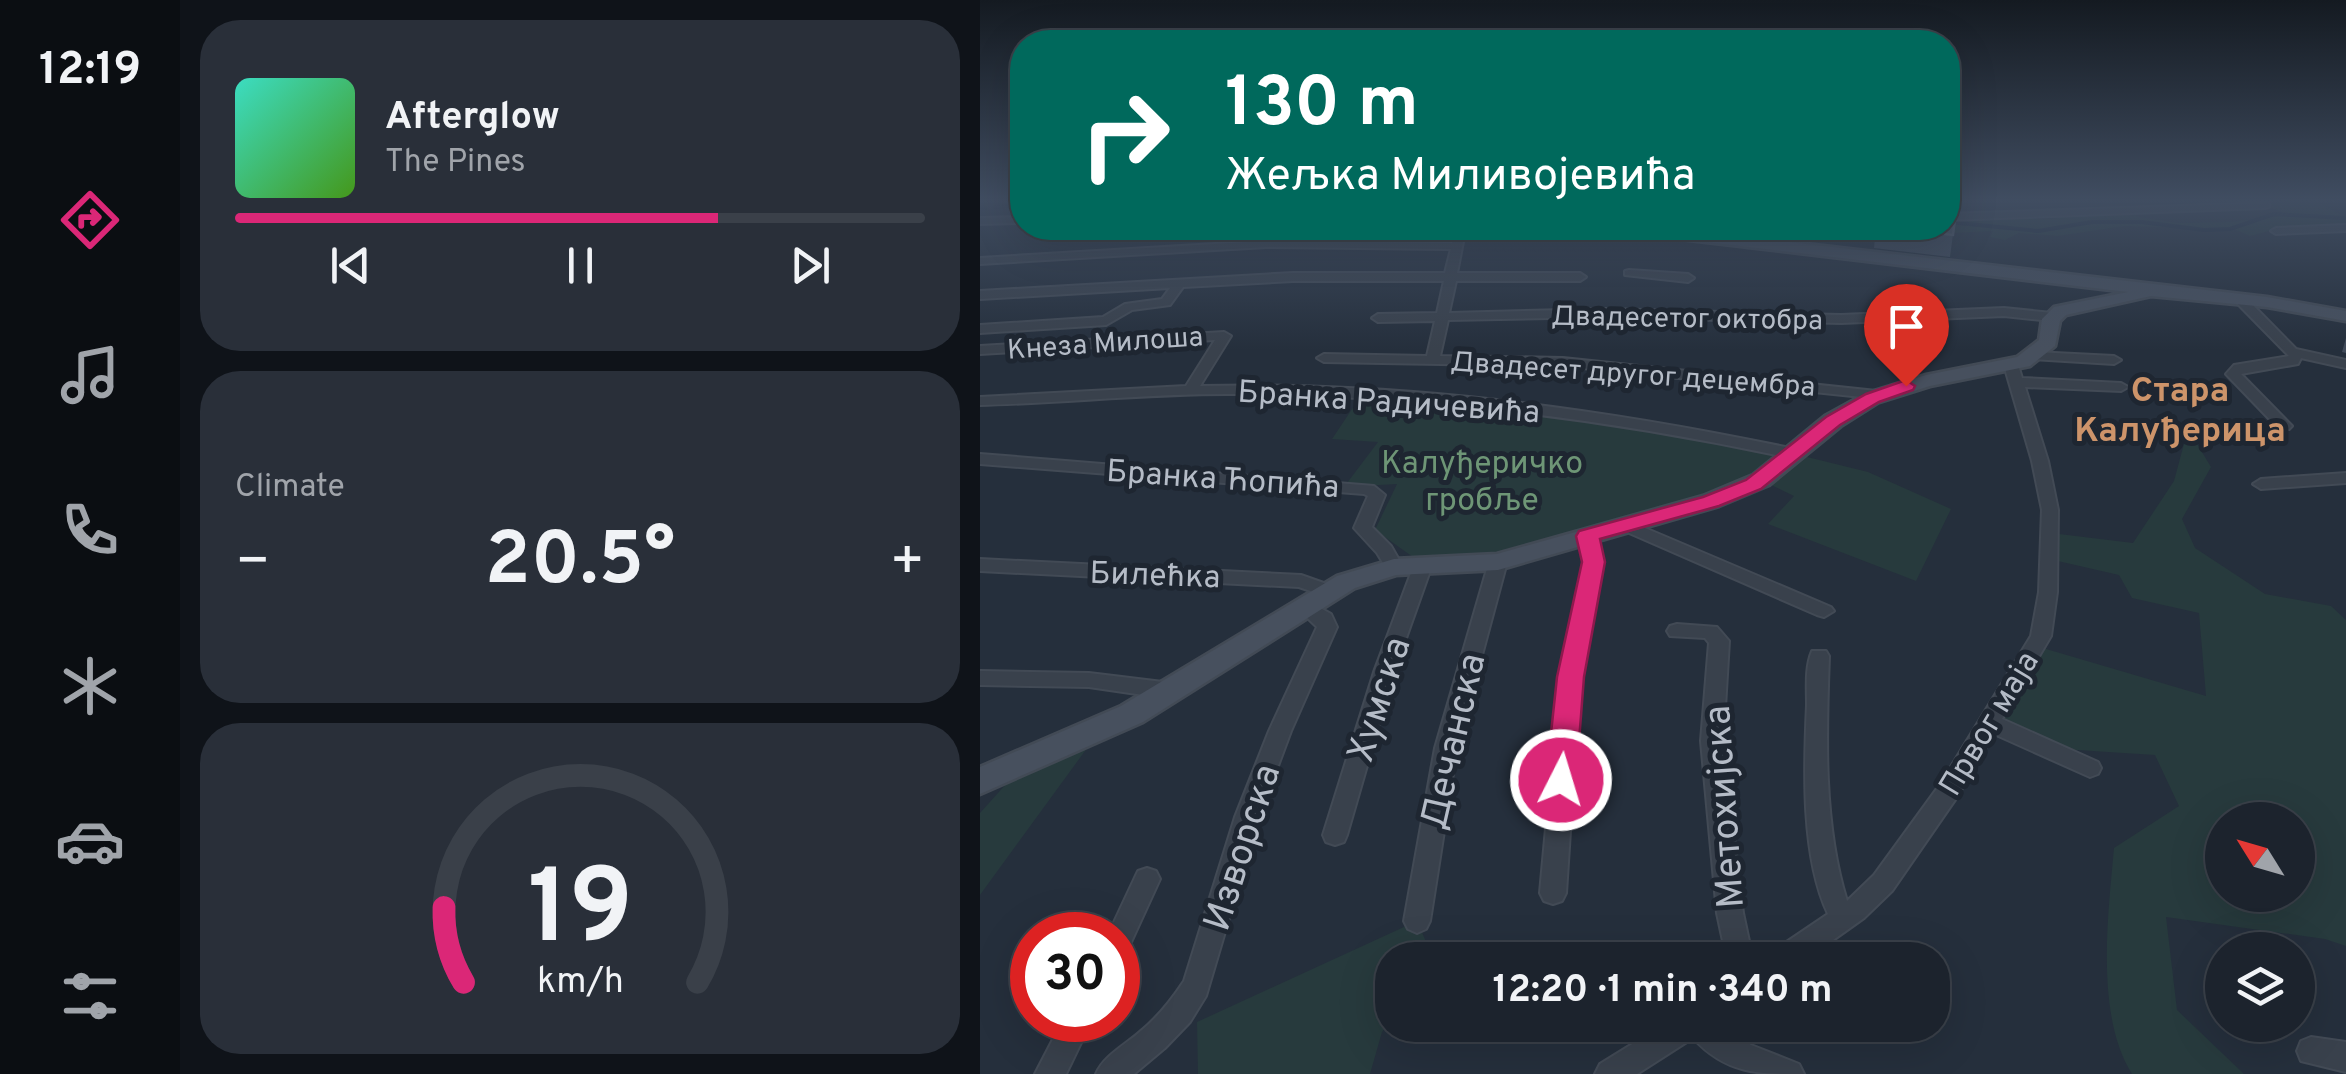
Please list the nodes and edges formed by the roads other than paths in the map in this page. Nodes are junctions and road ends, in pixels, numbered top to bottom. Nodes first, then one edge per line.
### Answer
1 (1163, 250) edge
2 (1456, 250) edge
3 (1827, 250) edge
4 (980, 261) edge
5 (1630, 273) dead end
6 (1452, 276) junction
7 (1580, 277) dead end
8 (1688, 278) dead end
9 (1180, 283) junction
10 (2146, 291) junction
11 (980, 295) edge
12 (2241, 300) junction
13 (1442, 316) junction
14 (2346, 316) edge
15 (2052, 317) junction
16 (1378, 318) dead end
17 (980, 329) edge
18 (980, 350) edge
19 (2298, 354) junction
20 (2035, 356) junction
21 (1324, 358) dead end
22 (1433, 359) junction
23 (2114, 360) dead end
24 (2346, 364) edge
25 (2014, 374) junction
26 (2121, 386) dead end
27 (1190, 390) junction
28 (1881, 394) junction
29 (980, 401) edge
30 (2284, 426) dead end
31 (1795, 454) junction
32 (980, 459) edge
33 (2346, 478) edge
34 (2261, 484) dead end
35 (1626, 525) junction
36 (1587, 536) junction
37 (1498, 562) junction
38 (980, 565) edge
39 (1423, 565) junction
40 (1394, 568) junction
41 (1316, 598) junction
42 (1824, 611) dead end
43 (1677, 631) dead end
44 (1819, 656) dead end
45 (980, 678) edge
46 (1171, 691) junction
47 (1989, 722) junction
48 (2090, 768) dead end
49 (980, 781) edge
50 (1336, 835) dead end
51 (1147, 879) dead end
52 (1553, 893) dead end
53 (1132, 912) edge
54 (1843, 919) junction
55 (1417, 922) dead end
56 (1736, 942) edge
57 (1809, 942) edge
58 (1067, 1042) edge
59 (1662, 1042) edge
60 (1716, 1042) edge
61 (2311, 1051) dead end
62 (2346, 1058) edge
63 (1050, 1074) edge
64 (1110, 1074) edge
65 (1610, 1074) edge
66 (1789, 1074) edge

1 - 4 street
2 - 6 street
3 - 10 street
5 - 8 street
6 - 7 street
6 - 9 street
6 - 13 street
9 - 11 street
9 - 17 street, Кнеза Милоша
10 - 12 street
10 - 15 street
12 - 14 street
12 - 19 street
13 - 15 street, Двадесетог октобра
13 - 16 street, Двадесетог октобра
13 - 22 street
15 - 20 street
18 - 27 street, Кнеза Милоша
19 - 24 street
19 - 30 street
20 - 23 street
20 - 25 street
21 - 22 street, Двадесет другог децембра
22 - 28 street, Двадесет другог децембра
25 - 26 street
25 - 28 street
25 - 47 street, Првог маја
27 - 29 street, Бранка Радичевића
27 - 31 street, Бранка Радичевића
28 - 31 street
31 - 35 street
32 - 40 street, Бранка Ћопића
33 - 34 street
35 - 36 street
35 - 42 street
36 - 37 street
36 - 52 street
37 - 39 street
37 - 55 street, Дечанска
38 - 41 street, Билећка
39 - 40 street
39 - 50 street, Хумска
40 - 41 street
41 - 46 street
41 - 64 street, Изворска
43 - 56 street, Метохијска
44 - 54 street
45 - 46 street
46 - 49 street
47 - 48 street
47 - 54 street, Првог маја
51 - 53 street
54 - 57 street, Првог маја
58 - 63 street
59 - 65 street
60 - 66 street
61 - 62 street

